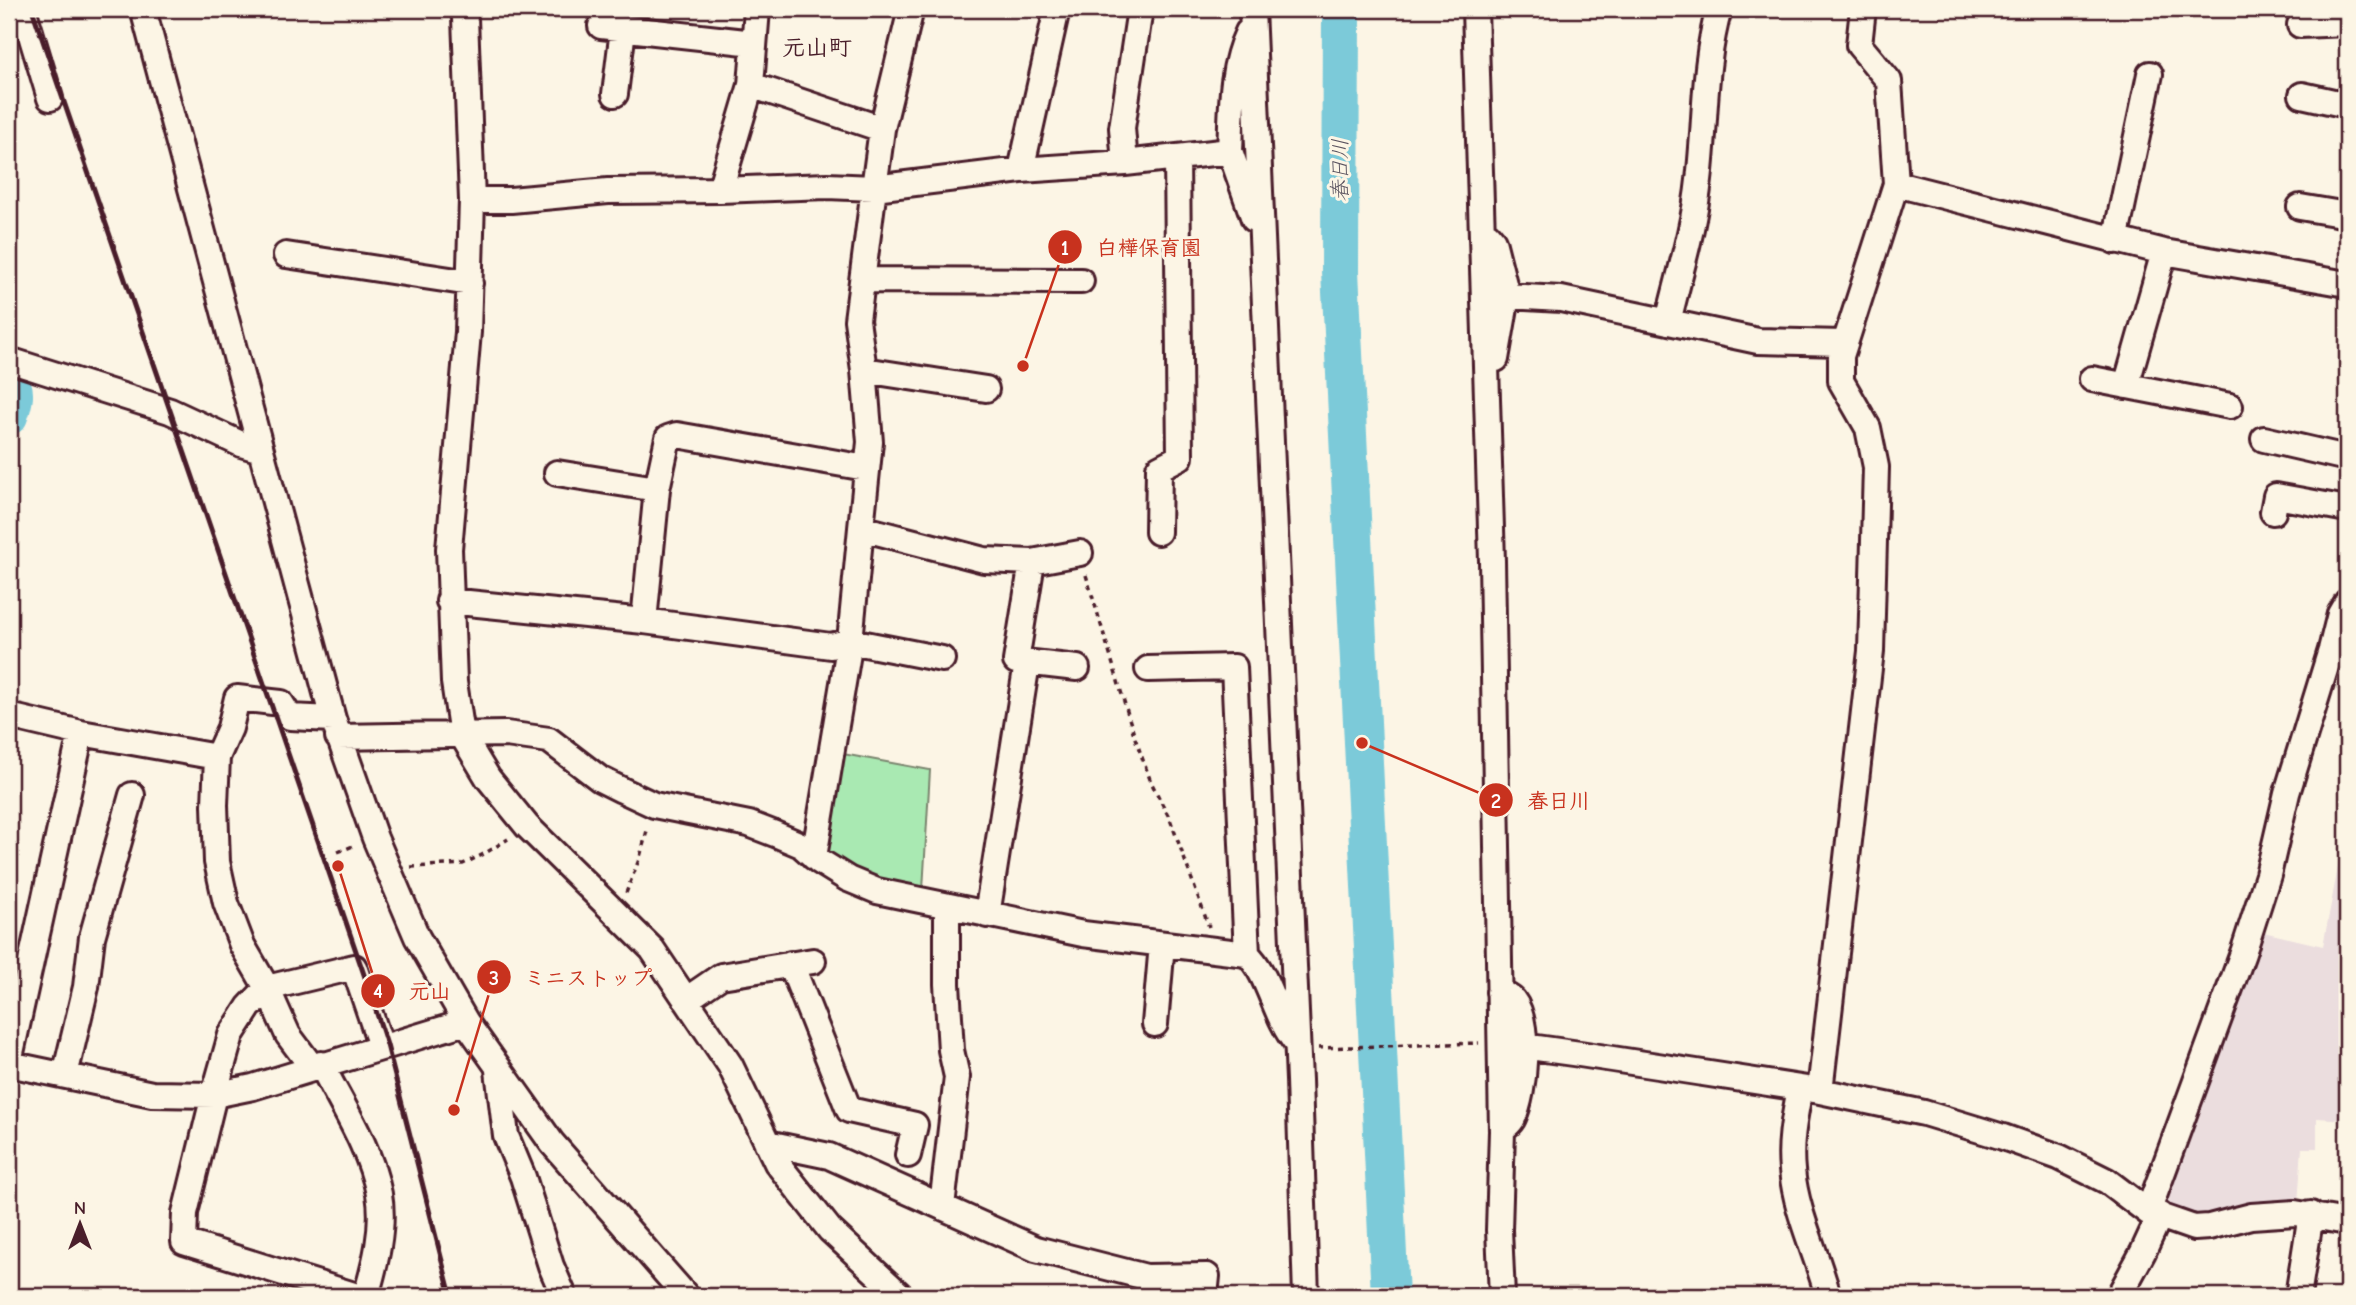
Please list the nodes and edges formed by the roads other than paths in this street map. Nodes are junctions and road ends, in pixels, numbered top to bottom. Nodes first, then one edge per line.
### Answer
1 (143, 9) edge
2 (463, 9) edge
3 (757, 9) edge
4 (911, 9) edge
5 (1058, 9) edge
6 (1140, 9) edge
7 (1475, 9) edge
8 (1719, 9) edge
9 (1863, 9) edge
10 (20, 11) edge
11 (1252, 16) edge
12 (2347, 23) edge
13 (2300, 26) dead end
14 (754, 43) junction
15 (2150, 74) dead end
16 (751, 85) junction
17 (615, 94) dead end
18 (2302, 95) dead end
19 (50, 98) dead end
20 (2347, 105) edge
21 (882, 129) junction
22 (1230, 151) junction
23 (1178, 157) junction
24 (1125, 163) junction
25 (1020, 170) junction
26 (1896, 184) junction
27 (874, 188) junction
28 (720, 190) junction
29 (472, 200) junction
30 (2300, 207) dead end
31 (2347, 215) edge
32 (1480, 227) junction
33 (2115, 241) junction
34 (1262, 243) junction
35 (2164, 252) junction
36 (286, 255) dead end
37 (863, 280) junction
38 (1081, 281) dead end
39 (470, 283) junction
40 (2347, 284) edge
41 (1507, 296) junction
42 (1668, 322) junction
43 (1843, 344) junction
44 (9, 360) edge
45 (864, 370) junction
46 (2092, 379) dead end
47 (1486, 381) junction
48 (2126, 386) junction
49 (986, 388) dead end
50 (2230, 406) dead end
51 (2264, 439) dead end
52 (261, 450) junction
53 (2347, 458) edge
54 (866, 468) junction
55 (557, 473) dead end
56 (657, 489) junction
57 (2347, 509) edge
58 (2273, 512) dead end
59 (861, 528) junction
60 (1158, 532) dead end
61 (1080, 553) road end
62 (1032, 562) junction
63 (449, 601) junction
64 (2347, 602) edge
65 (644, 621) junction
66 (850, 641) junction
67 (942, 659) dead end
68 (1027, 663) junction
69 (1077, 668) dead end
70 (1148, 669) dead end
71 (9, 716) edge
72 (336, 728) junction
73 (81, 733) junction
74 (462, 735) junction
75 (217, 757) junction
76 (132, 795) dead end
77 (814, 857) junction
78 (947, 906) junction
79 (987, 915) junction
80 (1162, 944) junction
81 (1247, 954) junction
82 (267, 988) junction
83 (1499, 992) junction
84 (686, 1000) junction
85 (466, 1022) junction
86 (1155, 1024) dead end
87 (381, 1046) junction
88 (1306, 1046) junction
89 (1527, 1050) junction
90 (9, 1063) edge
91 (317, 1066) junction
92 (497, 1067) junction
93 (65, 1075) junction
94 (1810, 1090) junction
95 (214, 1095) junction
96 (1502, 1131) junction
97 (767, 1143) junction
98 (908, 1155) dead end
99 (942, 1206) junction
100 (2154, 1214) junction
101 (2311, 1214) junction
102 (2347, 1222) edge
103 (357, 1296) edge
104 (366, 1296) edge
105 (561, 1296) edge
106 (686, 1296) edge
107 (901, 1296) edge
108 (1205, 1296) edge
109 (1306, 1296) edge
110 (1502, 1296) edge
111 (1828, 1296) edge
112 (2119, 1296) edge
113 (2298, 1296) edge

1 - 52 street
2 - 29 street
3 - 14 street
4 - 21 street
5 - 25 street
6 - 24 street
7 - 32 street
8 - 42 street
9 - 26 street
10 - 19 street
11 - 22 street
11 - 34 street
12 - 13 street
14 - 16 street
14 - 17 street
15 - 33 street
16 - 21 street
16 - 28 street
18 - 20 street
21 - 27 street
22 - 23 street
22 - 34 street
23 - 24 street
23 - 60 street
24 - 25 street
25 - 27 street
26 - 33 street
26 - 43 street
27 - 28 street
27 - 37 street
28 - 29 street
29 - 39 street
30 - 31 street
32 - 41 street
32 - 47 street
33 - 35 street
34 - 88 street
35 - 40 street
35 - 48 street
36 - 39 street
37 - 38 street
37 - 45 street
39 - 63 street
41 - 42 street
41 - 47 street
42 - 43 street
43 - 94 street
44 - 52 street
45 - 49 street
45 - 54 street
46 - 48 street
47 - 83 street
48 - 50 street
51 - 53 street
52 - 72 street
54 - 56 street
54 - 59 street
55 - 56 street
56 - 65 street
57 - 58 street
59 - 62 street
59 - 66 street
61 - 62 street
62 - 68 street
63 - 65 street
63 - 74 street
64 - 100 street
65 - 66 street
66 - 67 street
66 - 77 street
68 - 69 street
68 - 79 street
70 - 81 street
71 - 73 street
72 - 74 street
72 - 75 street
72 - 85 street
73 - 75 street
73 - 90 street
74 - 77 street
74 - 84 street
75 - 82 street
76 - 93 street
77 - 78 street
78 - 79 street
78 - 99 street
79 - 80 street
80 - 81 street
80 - 86 street
81 - 88 street
82 - 87 street
82 - 91 street
82 - 95 street
83 - 89 street
83 - 96 street
84 - 97 street
84 - 98 street
85 - 87 street
85 - 92 street
87 - 91 street
88 - 109 street
89 - 94 street
89 - 96 street
90 - 93 street
91 - 95 street
91 - 104 street
92 - 105 street
92 - 106 street
93 - 95 street
94 - 100 street
94 - 111 street
95 - 103 street
96 - 110 street
97 - 99 street
97 - 107 street
99 - 108 street
100 - 101 street
100 - 112 street
101 - 102 street
101 - 113 street

